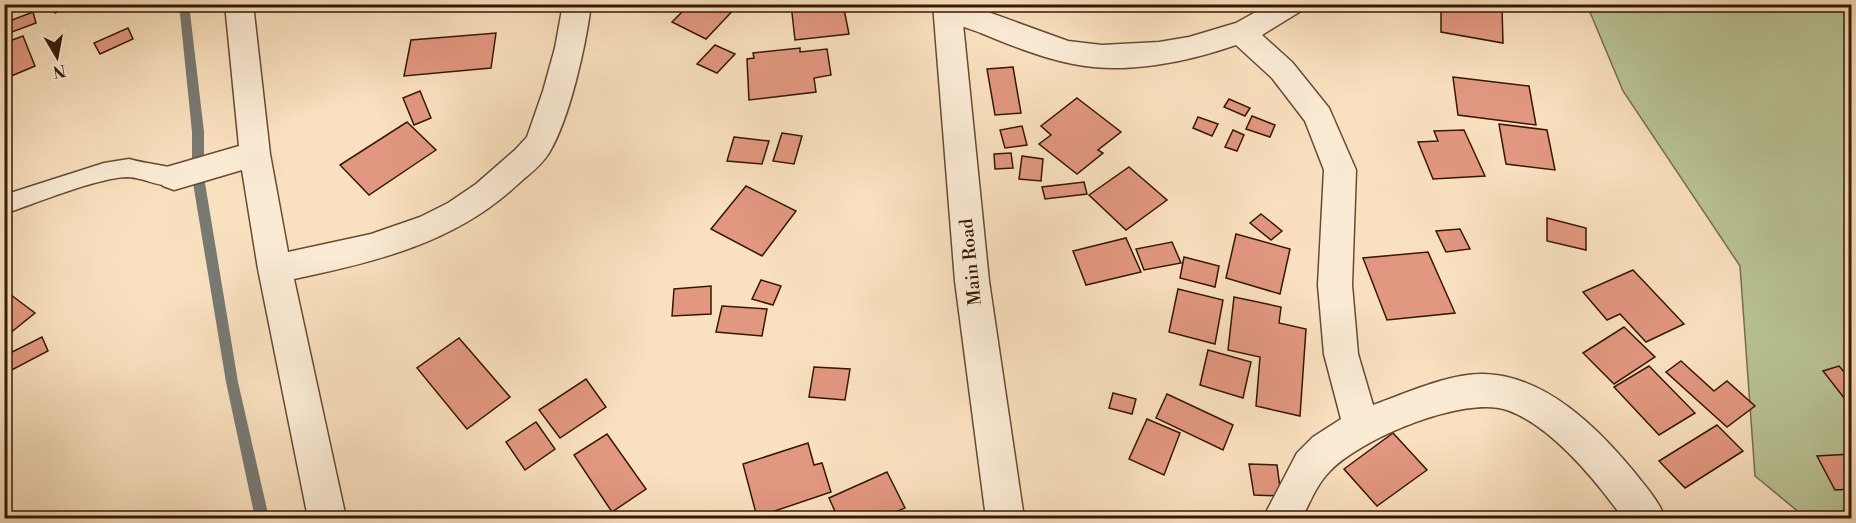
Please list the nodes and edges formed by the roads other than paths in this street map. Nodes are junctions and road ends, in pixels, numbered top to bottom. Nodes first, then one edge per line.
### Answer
1 (239, 4) edge
2 (578, 4) edge
3 (1291, 4) edge
4 (947, 6) edge
5 (1242, 33) junction
6 (241, 158) junction
7 (174, 177) joint
8 (4, 205) edge
9 (275, 268) junction
10 (1361, 426) junction
11 (327, 519) edge
12 (1005, 519) edge
13 (1282, 519) edge
14 (1646, 519) edge

1 - 6 street
2 - 9 street
3 - 5 street
4 - 5 street
4 - 12 street, Main Road
5 - 10 street
6 - 7 street
6 - 9 street
7 - 8 lane
9 - 11 street
10 - 13 street
10 - 14 street

